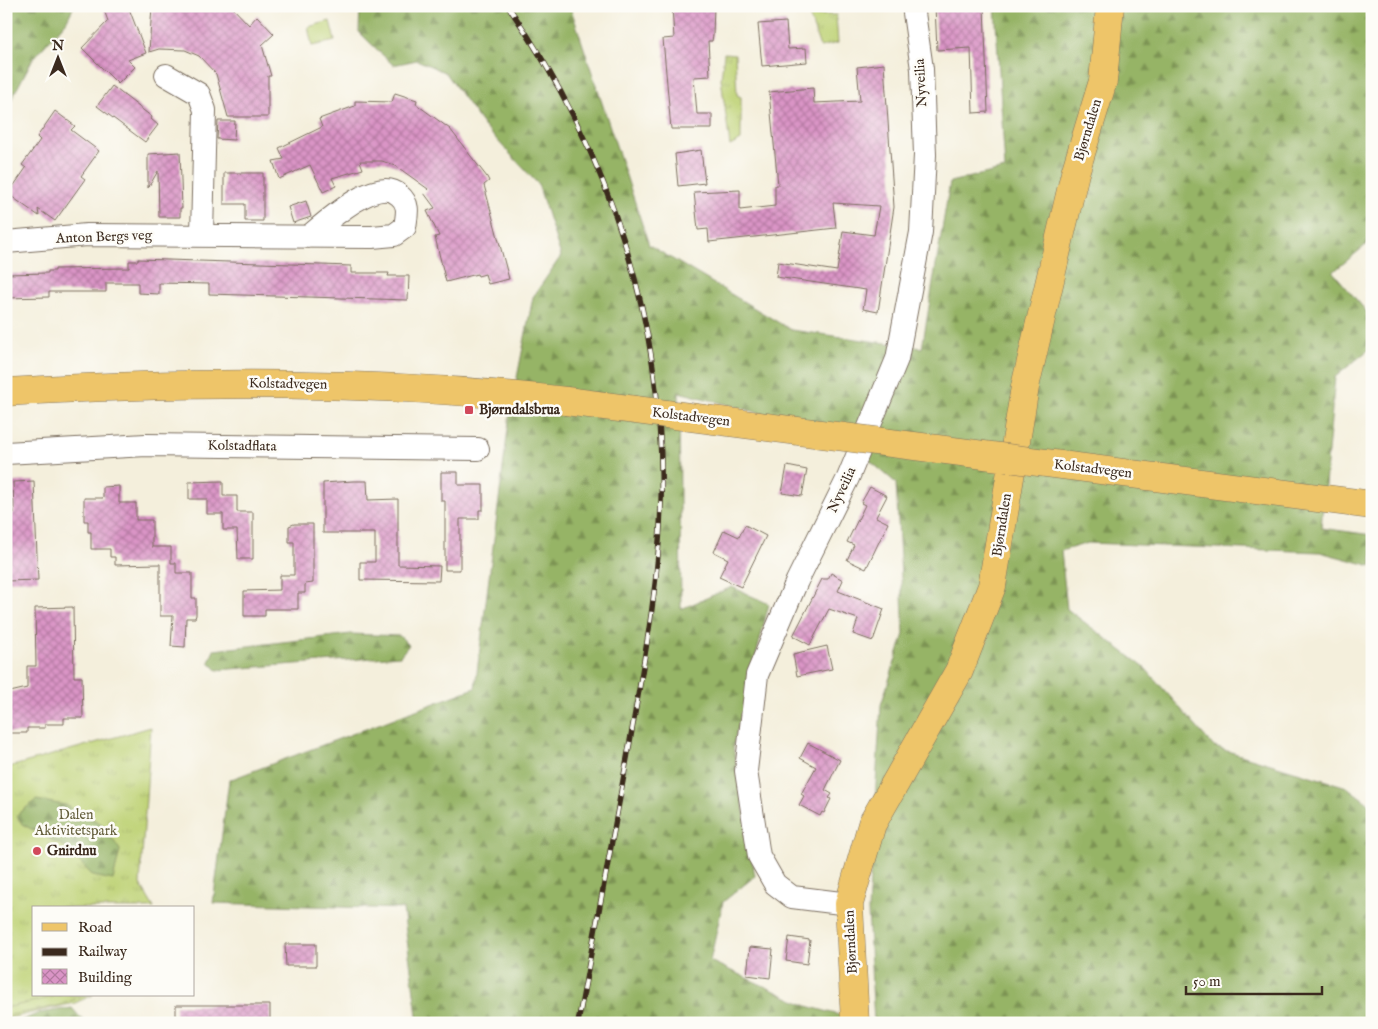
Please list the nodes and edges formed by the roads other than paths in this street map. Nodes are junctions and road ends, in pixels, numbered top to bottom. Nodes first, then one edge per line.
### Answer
1 (913, 6) edge
2 (1110, 6) edge
3 (166, 75) dead end
4 (202, 234) junction
5 (308, 237) dead end
6 (6, 242) edge
7 (6, 392) edge
8 (478, 449) dead end
9 (6, 453) edge
10 (1372, 505) edge
11 (849, 904) junction
12 (855, 1023) edge

1 - 11 street, Nyveilia
2 - 11 main road, Bjørndalen
3 - 4 street
4 - 5 street, Anton Bergs veg
4 - 6 street, Anton Bergs veg
7 - 10 main road, Kolstadvegen, bridge
8 - 9 street, Kolstadflata
11 - 12 main road, Bjørndalen

